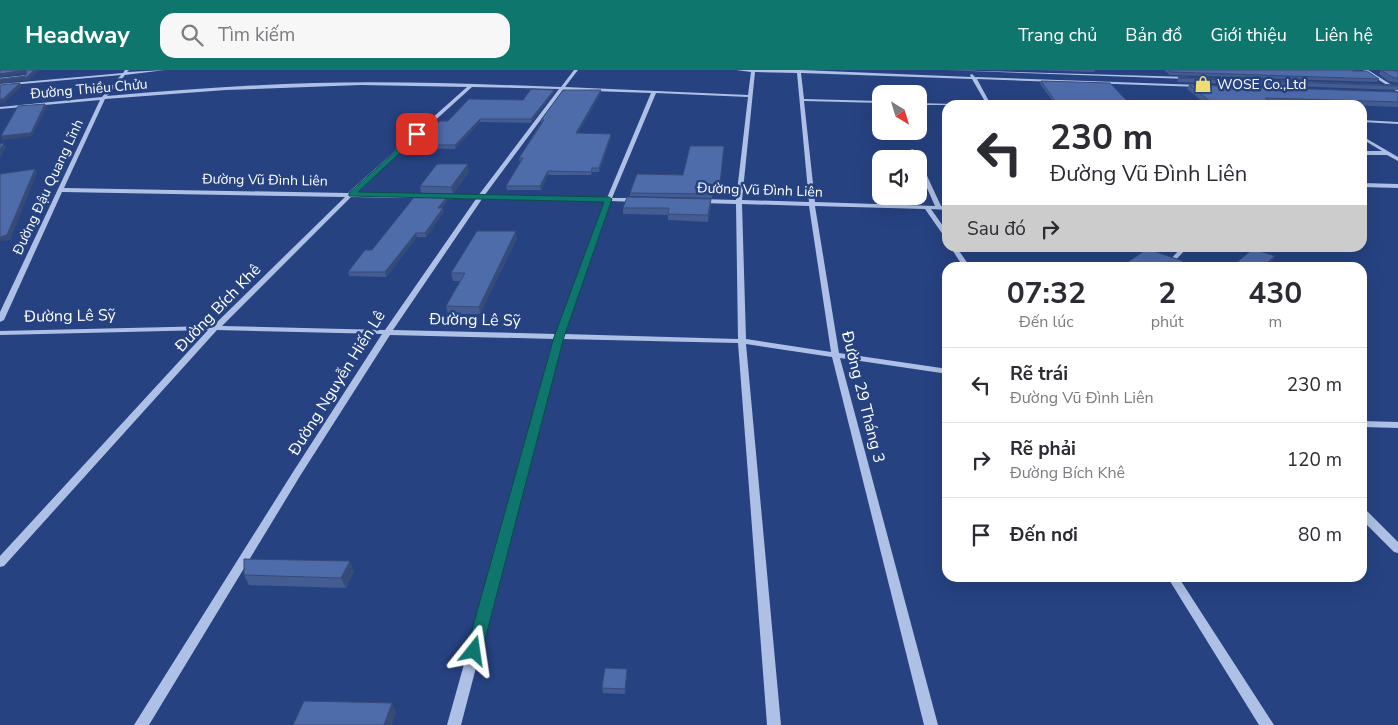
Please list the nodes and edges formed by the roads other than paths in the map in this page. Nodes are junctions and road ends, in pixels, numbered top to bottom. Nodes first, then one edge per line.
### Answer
1 (163, 70) edge
2 (576, 70) edge
3 (738, 70) edge
4 (753, 70) edge
5 (946, 70) edge
6 (969, 70) edge
7 (1365, 70) edge
8 (799, 71) edge
9 (125, 72) edge
10 (27, 76) edge
11 (0, 78) edge
12 (973, 78) junction
13 (1199, 79) edge
14 (0, 85) edge
15 (1378, 85) edge
16 (1388, 85) junction
17 (470, 86) junction
18 (1398, 86) edge
19 (1210, 87) edge
20 (562, 88) junction
21 (654, 92) junction
22 (1398, 92) edge
23 (1388, 93) edge
24 (750, 96) junction
25 (103, 98) junction
26 (802, 100) junction
27 (986, 100) edge
28 (872, 102) edge
29 (928, 104) edge
30 (942, 105) edge
31 (0, 108) edge
32 (1367, 121) edge
33 (1398, 123) edge
34 (1367, 140) edge
35 (1367, 152) edge
36 (1389, 153) junction
37 (1398, 158) edge
38 (927, 181) edge
39 (1367, 185) edge
40 (1398, 186) edge
41 (61, 190) junction
42 (351, 194) junction
43 (479, 197) junction
44 (609, 199) junction
45 (646, 200) edge
46 (692, 201) edge
47 (739, 202) junction
48 (812, 204) junction
49 (926, 207) junction
50 (940, 208) joint
51 (942, 230) edge
52 (1180, 252) edge
53 (1171, 262) edge
54 (0, 320) edge
55 (215, 328) junction
56 (386, 332) junction
57 (0, 333) edge
58 (559, 337) junction
59 (742, 341) junction
60 (835, 354) junction
61 (942, 371) edge
62 (1367, 424) edge
63 (1398, 425) edge
64 (1367, 518) edge
65 (1398, 549) edge
66 (0, 564) edge
67 (1176, 582) edge
68 (141, 725) edge
69 (454, 725) edge
70 (774, 725) edge
71 (932, 725) edge
72 (1267, 725) edge

1 - 9 street
2 - 20 street, Đường Nguyễn Hiến Lê
3 - 4 street
4 - 8 street
4 - 24 street
5 - 6 street
6 - 12 street
6 - 13 street
7 - 16 street
8 - 12 street
8 - 26 street, Đường 29 Tháng 3
9 - 14 street
9 - 25 street, Đường Đậu Quang Lĩnh
10 - 11 street
12 - 19 street
12 - 27 street
15 - 16 street
16 - 18 street
16 - 22 street
17 - 20 street, Đường Thiều Chửu
17 - 25 street, Đường Thiều Chửu
17 - 42 street, Đường Bích Khê
20 - 21 street, Đường Thiều Chửu
20 - 43 street, Đường Nguyễn Hiến Lê
21 - 24 street, Đường Thiều Chửu
21 - 44 street
22 - 23 street
24 - 47 street
25 - 31 street, Đường Thiều Chửu
25 - 41 street, Đường Đậu Quang Lĩnh
26 - 28 street
26 - 48 street, Đường 29 Tháng 3
29 - 30 street
32 - 33 street
34 - 36 street
35 - 36 street
36 - 37 street
38 - 50 street
39 - 40 street
41 - 42 street, Đường Vũ Đình Liên
41 - 54 street, Đường Đậu Quang Lĩnh
42 - 43 street, Đường Vũ Đình Liên
42 - 55 street, Đường Bích Khê
43 - 44 street, Đường Vũ Đình Liên
43 - 56 street, Đường Nguyễn Hiến Lê
44 - 45 street, Đường Vũ Đình Liên
44 - 58 street
46 - 47 street, Đường Vũ Đình Liên
47 - 48 street, Đường Vũ Đình Liên
47 - 59 street
48 - 49 street, Đường Vũ Đình Liên
48 - 60 street, Đường 29 Tháng 3
49 - 50 street, Đường Vũ Đình Liên
49 - 51 street
52 - 53 street
55 - 56 street, Đường Lê Sỹ
55 - 57 street, Đường Lê Sỹ
55 - 66 street, Đường Bích Khê
56 - 58 street, Đường Lê Sỹ
56 - 68 street, Đường Nguyễn Hiến Lê
58 - 59 street, Đường Lê Sỹ
58 - 69 street
59 - 60 street, Đường Lê Sỹ
59 - 70 street
60 - 61 street, Đường Lê Sỹ
60 - 71 street, Đường 29 Tháng 3
62 - 63 street
64 - 65 street
67 - 72 street

